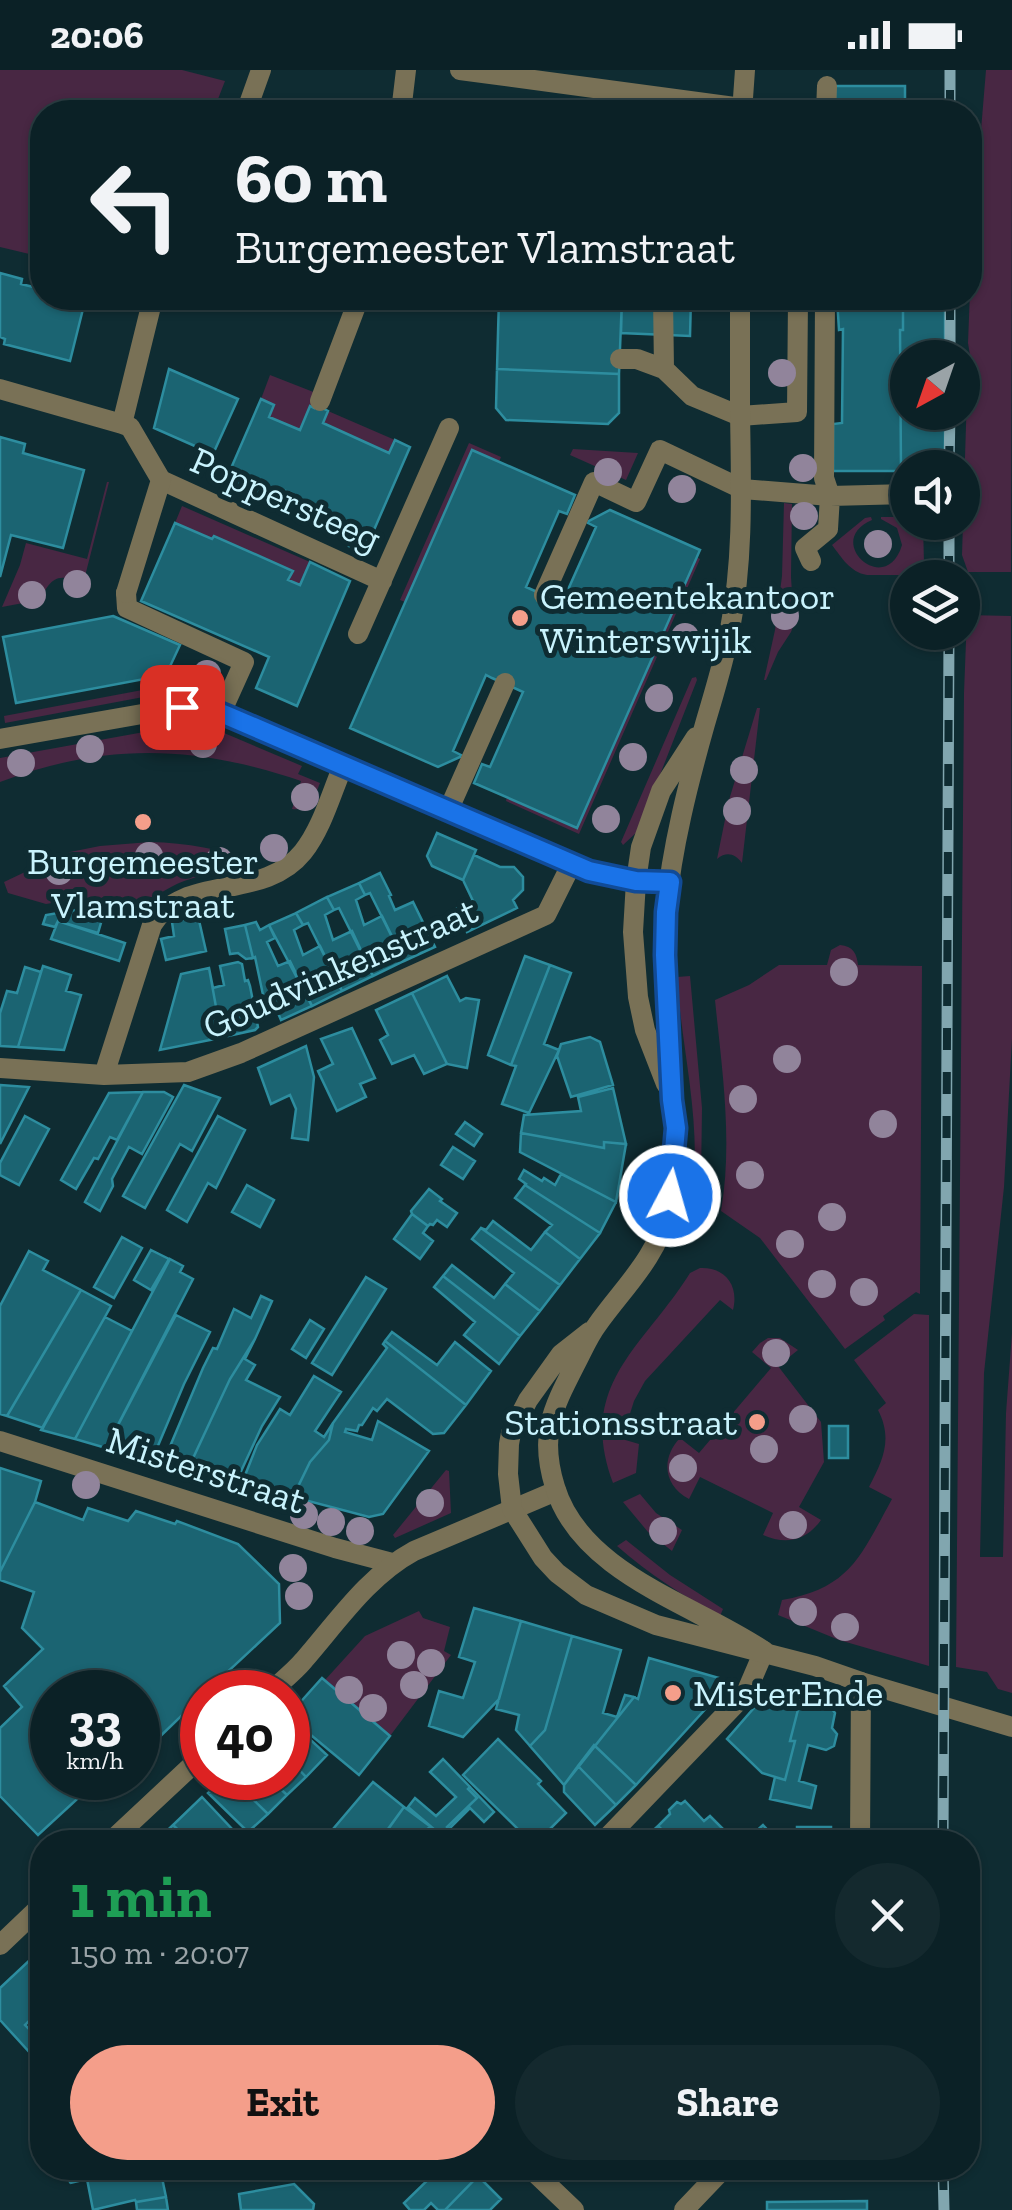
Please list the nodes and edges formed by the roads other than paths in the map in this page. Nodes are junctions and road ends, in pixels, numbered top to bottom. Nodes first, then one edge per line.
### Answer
1 (261, 70) edge
2 (406, 70) edge
3 (460, 70) edge
4 (745, 70) edge
5 (827, 86) dead end
6 (250, 100) edge
7 (402, 100) edge
8 (633, 100) edge
9 (744, 100) edge
10 (826, 100) edge
11 (150, 310) edge
12 (354, 310) edge
13 (663, 310) edge
14 (740, 310) edge
15 (798, 310) edge
16 (826, 310) edge
17 (620, 359) dead end
18 (664, 368) junction
19 (0, 389) edge
20 (320, 400) dead end
21 (740, 416) junction
22 (122, 424) junction
23 (449, 428) dead end
24 (162, 480) junction
25 (742, 489) junction
26 (890, 494) edge
27 (830, 496) junction
28 (811, 562) dead end
29 (382, 581) junction
30 (544, 595) dead end
31 (358, 634) dead end
32 (505, 683) dead end
33 (220, 713) junction
34 (704, 726) junction
35 (0, 740) edge
36 (344, 766) junction
37 (448, 811) junction
38 (571, 865) junction
39 (636, 881) junction
40 (670, 882) junction
41 (0, 1068) edge
42 (104, 1075) junction
43 (672, 1100) junction
44 (594, 1328) junction
45 (0, 1441) edge
46 (556, 1490) junction
47 (512, 1509) junction
48 (392, 1563) junction
49 (764, 1651) junction
50 (294, 1670) edge
51 (861, 1682) junction
52 (1012, 1727) edge
53 (180, 1777) edge
54 (123, 1830) edge
55 (615, 1830) edge
56 (860, 1830) edge
57 (30, 1916) edge
58 (0, 1944) edge
59 (543, 2180) edge
60 (713, 2180) edge
61 (574, 2210) edge
62 (684, 2210) edge

1 - 6 street
2 - 7 street
3 - 8 street
4 - 9 street
5 - 10 street
11 - 22 street
12 - 20 street
13 - 18 street
14 - 21 street
15 - 21 street
16 - 27 street
17 - 18 street
18 - 21 street
19 - 22 street
21 - 25 street
22 - 24 street
23 - 29 street, Poppersteeg
24 - 29 street, Poppersteeg
24 - 33 street
25 - 27 street
25 - 30 street
25 - 34 street
26 - 27 street
27 - 28 street
29 - 31 street, Poppersteeg
32 - 37 street
33 - 35 street
33 - 36 street
34 - 39 street
34 - 40 street
36 - 37 street
36 - 42 street
37 - 38 street
38 - 39 street
38 - 42 street, Goudvinkenstraat
39 - 40 street
39 - 43 street
40 - 43 street
41 - 42 street, Goudvinkenstraat
43 - 44 street
44 - 46 street
44 - 47 street
45 - 48 street, Misterstraat
46 - 47 street
46 - 49 street
47 - 48 street
47 - 49 street
48 - 50 street
49 - 51 street
49 - 55 street
51 - 52 street
51 - 56 street
53 - 54 street
57 - 58 street
59 - 61 street
60 - 62 street

